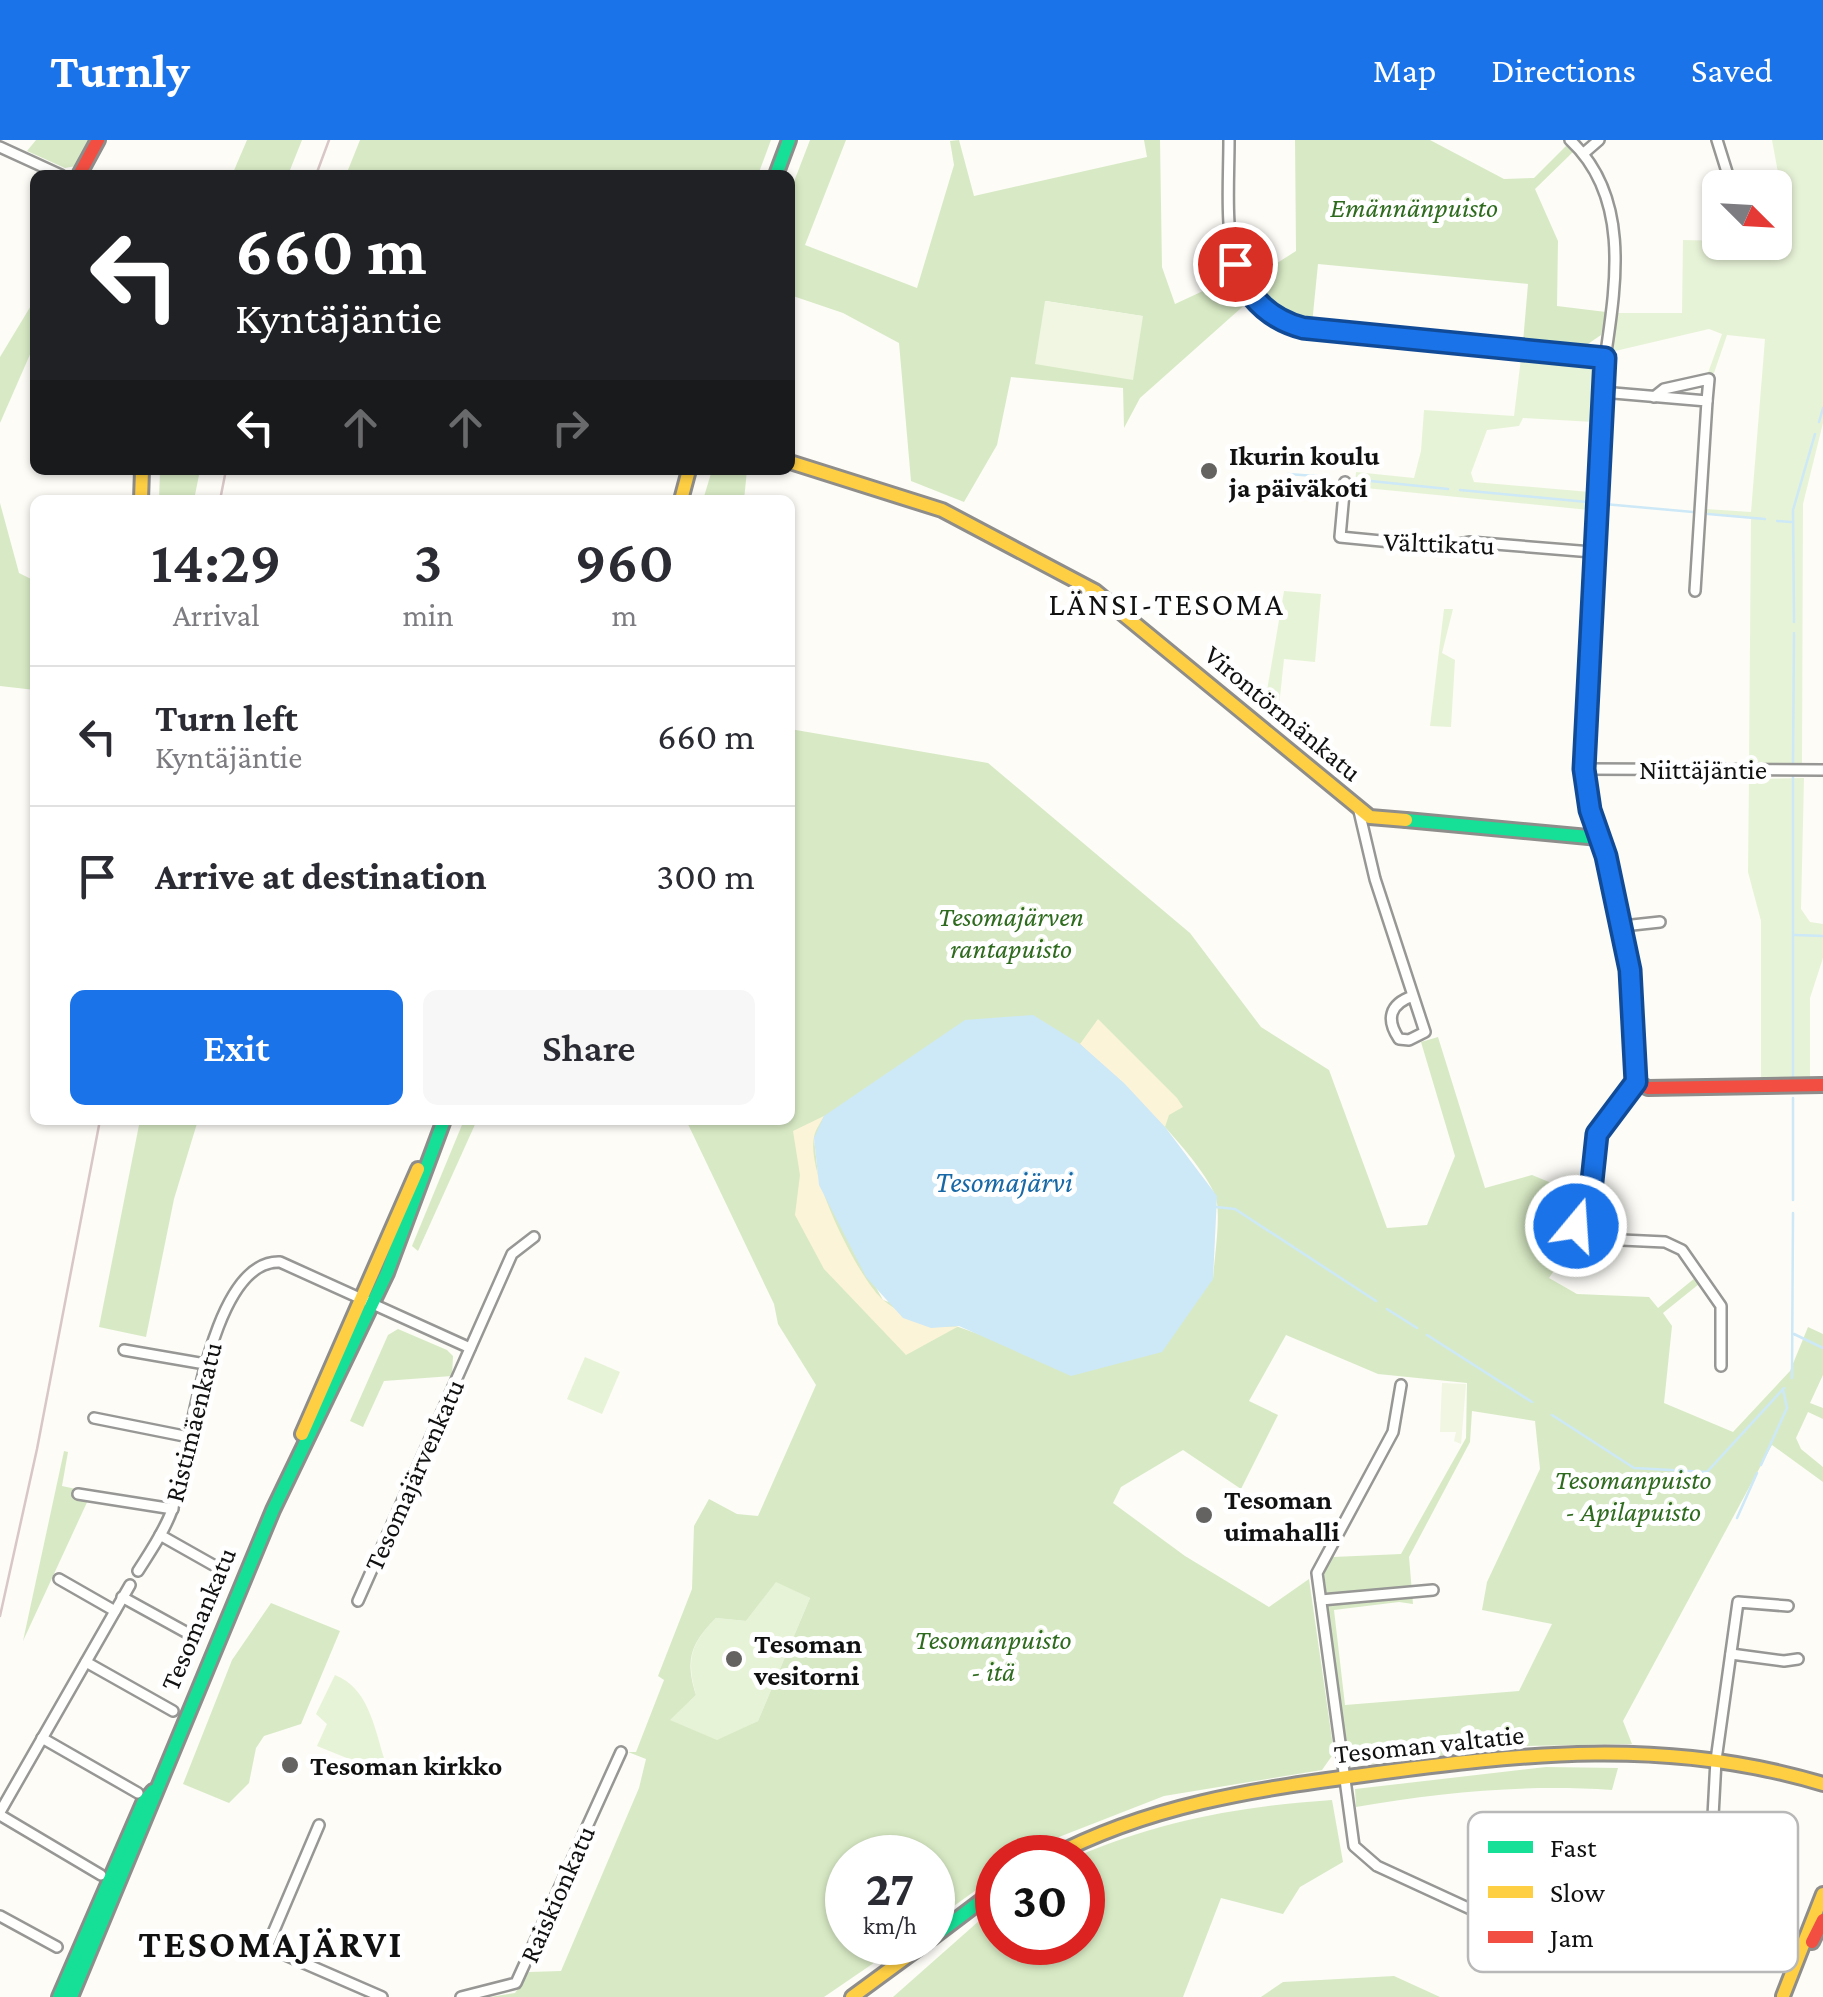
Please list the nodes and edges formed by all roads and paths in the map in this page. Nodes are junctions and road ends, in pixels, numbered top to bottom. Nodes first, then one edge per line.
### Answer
1 (98, 140) edge
2 (789, 140) edge
3 (1229, 140) edge
4 (1570, 140) edge
5 (1599, 140) edge
6 (1717, 140) edge
7 (1, 149) edge
8 (1584, 153) junction
9 (49, 170) edge
10 (82, 170) edge
11 (778, 170) edge
12 (1726, 170) edge
13 (1605, 358) junction
14 (1602, 392) junction
15 (1654, 397) junction
16 (1707, 401) junction
17 (795, 464) edge
18 (1345, 482) dead end
19 (1592, 552) junction
20 (1696, 591) dead end
21 (1584, 769) junction
22 (1823, 770) edge
23 (1359, 810) junction
24 (1600, 838) junction
25 (1660, 922) dead end
26 (1623, 926) junction
27 (1413, 996) junction
28 (1636, 1082) junction
29 (1823, 1084) edge
30 (442, 1125) edge
31 (436, 1138) junction
32 (534, 1237) dead end
33 (359, 1297) junction
34 (374, 1304) junction
35 (470, 1348) junction
36 (124, 1350) dead end
37 (205, 1364) junction
38 (1721, 1366) dead end
39 (1401, 1386) dead end
40 (94, 1418) dead end
41 (189, 1437) junction
42 (290, 1470) junction
43 (78, 1494) dead end
44 (173, 1508) junction
45 (160, 1536) junction
46 (222, 1570) dead end
47 (138, 1571) dead end
48 (59, 1579) dead end
49 (130, 1585) dead end
50 (1433, 1590) dead end
51 (122, 1598) junction
52 (1321, 1600) junction
53 (358, 1601) dead end
54 (1788, 1606) dead end
55 (115, 1611) junction
56 (191, 1635) dead end
57 (1731, 1654) junction
58 (1798, 1659) dead end
59 (86, 1662) junction
60 (173, 1712) dead end
61 (42, 1738) junction
62 (622, 1752) dead end
63 (1716, 1760) junction
64 (1342, 1778) junction
65 (1823, 1784) edge
66 (154, 1789) junction
67 (138, 1793) dead end
68 (1713, 1812) edge
69 (0, 1814) edge
70 (319, 1825) dead end
71 (1096, 1835) edge
72 (102, 1875) dead end
73 (1823, 1894) edge
74 (975, 1906) edge
75 (1468, 1908) edge
76 (0, 1916) edge
77 (1823, 1920) edge
78 (955, 1921) edge
79 (57, 1947) dead end
80 (1798, 1958) edge
81 (896, 1965) edge
82 (1798, 1968) edge
83 (1792, 1972) edge
84 (1796, 1972) edge
85 (1783, 1996) edge
86 (59, 1997) edge
87 (71, 1997) edge
88 (382, 1997) edge
89 (461, 1997) edge
90 (852, 1997) edge

1 - 10 main road
2 - 11 main road
3 - 13 street
4 - 8 street
5 - 8 street
6 - 12 street
7 - 9 street
8 - 13 street
13 - 14 main road
14 - 15 street
14 - 19 main road
15 - 16 street
15 - 16 street
16 - 20 street
17 - 23 main road, Virontörmänkatu
18 - 19 street, Välttikatu
19 - 21 main road
21 - 22 street, Niittäjäntie
21 - 24 main road
23 - 24 main road
23 - 27 street, Virontörmänkatu
24 - 26 main road
25 - 26 street
26 - 28 main road
27 - 27 street, Virontörmänkatu
28 - 29 main road
28 - 38 street
30 - 31 main road, Tesomankatu
31 - 33 main road, Tesomankatu
31 - 34 main road, Tesomankatu
32 - 35 street, Tesomajärvenkatu
33 - 34 street
33 - 37 street, Ristimäenkatu
33 - 42 main road, Tesomankatu
34 - 35 street, Tesomajärvenkatu
34 - 42 main road, Tesomankatu
35 - 53 street, Tesomajärvenkatu
36 - 37 street
37 - 41 street, Ristimäenkatu
39 - 52 street
40 - 41 street
41 - 44 street, Ristimäenkatu
42 - 66 main road, Tesomankatu
43 - 44 street
44 - 45 street, Ristimäenkatu
45 - 46 street
45 - 47 street, Ristimäenkatu
48 - 55 street
49 - 51 street
50 - 52 street
51 - 55 street
51 - 56 street
52 - 64 street
54 - 57 street
55 - 59 street
57 - 58 street
57 - 63 street
59 - 60 street
59 - 61 street
61 - 67 street
61 - 69 street
62 - 89 street, Raiskionkatu
63 - 64 main road, Tesoman valtatie
63 - 65 main road, Tesoman valtatie
63 - 68 street
64 - 71 main road, Tesoman valtatie
64 - 75 street
66 - 86 main road, Tesomankatu
66 - 87 main road, Tesomankatu
69 - 72 street
70 - 88 street
73 - 80 main road
74 - 78 main road
76 - 79 street
77 - 82 main road
81 - 90 main road
83 - 85 main road
84 - 85 main road

